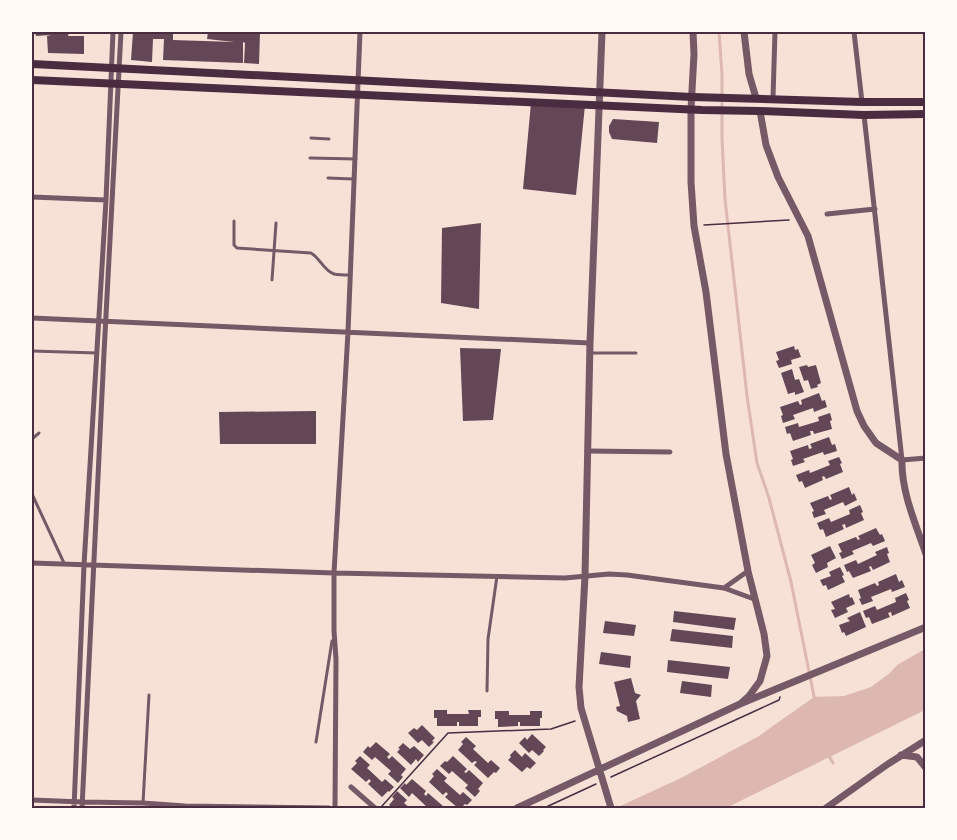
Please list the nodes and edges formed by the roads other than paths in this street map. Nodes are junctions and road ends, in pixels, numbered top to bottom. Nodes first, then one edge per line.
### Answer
1 (113, 32) edge
2 (121, 32) edge
3 (360, 32) edge
4 (602, 32) edge
5 (693, 32) edge
6 (744, 32) edge
7 (775, 32) edge
8 (854, 32) edge
9 (32, 64) edge
10 (115, 68) junction
11 (32, 80) edge
12 (358, 80) junction
13 (115, 84) junction
14 (600, 93) junction
15 (358, 94) junction
16 (696, 97) junction
17 (753, 98) junction
18 (773, 98) junction
19 (862, 102) junction
20 (926, 102) edge
21 (600, 106) junction
22 (691, 109) junction
23 (760, 111) junction
24 (926, 114) edge
25 (864, 116) junction
26 (311, 138) dead end
27 (329, 139) dead end
28 (310, 158) dead end
29 (356, 159) junction
30 (327, 178) dead end
31 (355, 179) junction
32 (32, 197) edge
33 (106, 200) junction
34 (875, 209) junction
35 (827, 214) dead end
36 (234, 221) dead end
37 (276, 223) dead end
38 (274, 251) junction
39 (350, 275) junction
40 (272, 280) dead end
41 (32, 318) edge
42 (102, 321) junction
43 (348, 332) junction
44 (590, 343) junction
45 (32, 351) edge
46 (97, 353) junction
47 (590, 353) junction
48 (636, 354) dead end
49 (39, 432) dead end
50 (32, 439) edge
51 (587, 451) junction
52 (670, 452) dead end
53 (926, 458) edge
54 (902, 460) junction
55 (32, 494) edge
56 (926, 554) edge
57 (32, 563) edge
58 (64, 564) junction
59 (84, 565) junction
60 (93, 565) junction
61 (748, 571) junction
62 (334, 573) junction
63 (497, 576) junction
64 (585, 576) junction
65 (724, 588) junction
66 (754, 599) junction
67 (926, 627) edge
68 (334, 631) junction
69 (487, 691) dead end
70 (148, 695) dead end
71 (740, 704) junction
72 (926, 740) edge
73 (316, 742) dead end
74 (902, 755) junction
75 (926, 768) edge
76 (351, 787) dead end
77 (32, 800) edge
78 (143, 803) junction
79 (74, 805) edge
80 (83, 805) edge
81 (184, 807) edge
82 (314, 808) edge
83 (329, 808) edge
84 (335, 808) edge
85 (375, 808) edge
86 (517, 808) edge
87 (611, 808) edge
88 (826, 808) edge

1 - 10 street
2 - 10 street
3 - 12 street
4 - 14 street
5 - 16 street
6 - 17 street
7 - 18 street
8 - 19 street
9 - 10 main road
10 - 12 main road
10 - 13 street
11 - 13 main road
12 - 14 main road
12 - 15 street
13 - 15 main road
13 - 33 street
13 - 42 street
14 - 16 main road
14 - 21 street
15 - 21 main road
15 - 29 street
16 - 17 main road
16 - 22 street
17 - 18 main road
18 - 19 main road
19 - 20 main road
21 - 22 main road
21 - 44 street
22 - 23 main road
22 - 61 street
23 - 25 main road
23 - 54 street
24 - 25 main road
25 - 34 street
26 - 27 lane
28 - 29 lane
29 - 31 street
30 - 31 lane
31 - 39 street
32 - 33 street
33 - 42 street
34 - 35 street
34 - 54 street
36 - 38 lane
37 - 38 lane
38 - 39 lane
38 - 40 lane
39 - 43 street
41 - 42 street
42 - 43 street
42 - 46 street
42 - 60 street
43 - 44 street
43 - 62 street
44 - 47 street
45 - 46 lane
46 - 59 street
47 - 48 lane
47 - 51 street
49 - 50 lane
51 - 52 street
51 - 64 street
53 - 54 street
54 - 56 street
55 - 58 lane
57 - 58 street
58 - 59 street
59 - 60 street
59 - 79 street
60 - 62 street
60 - 80 street
61 - 65 street
61 - 66 street
62 - 63 street
62 - 68 street
63 - 64 street
63 - 69 lane
64 - 65 street
64 - 87 street
65 - 66 street
66 - 71 street
67 - 71 street
68 - 73 lane
68 - 84 street
70 - 78 lane
71 - 86 street
72 - 74 street
74 - 75 street
74 - 88 street
76 - 85 street
77 - 79 street
78 - 80 street
78 - 81 street
79 - 80 street
81 - 82 street
82 - 83 street

